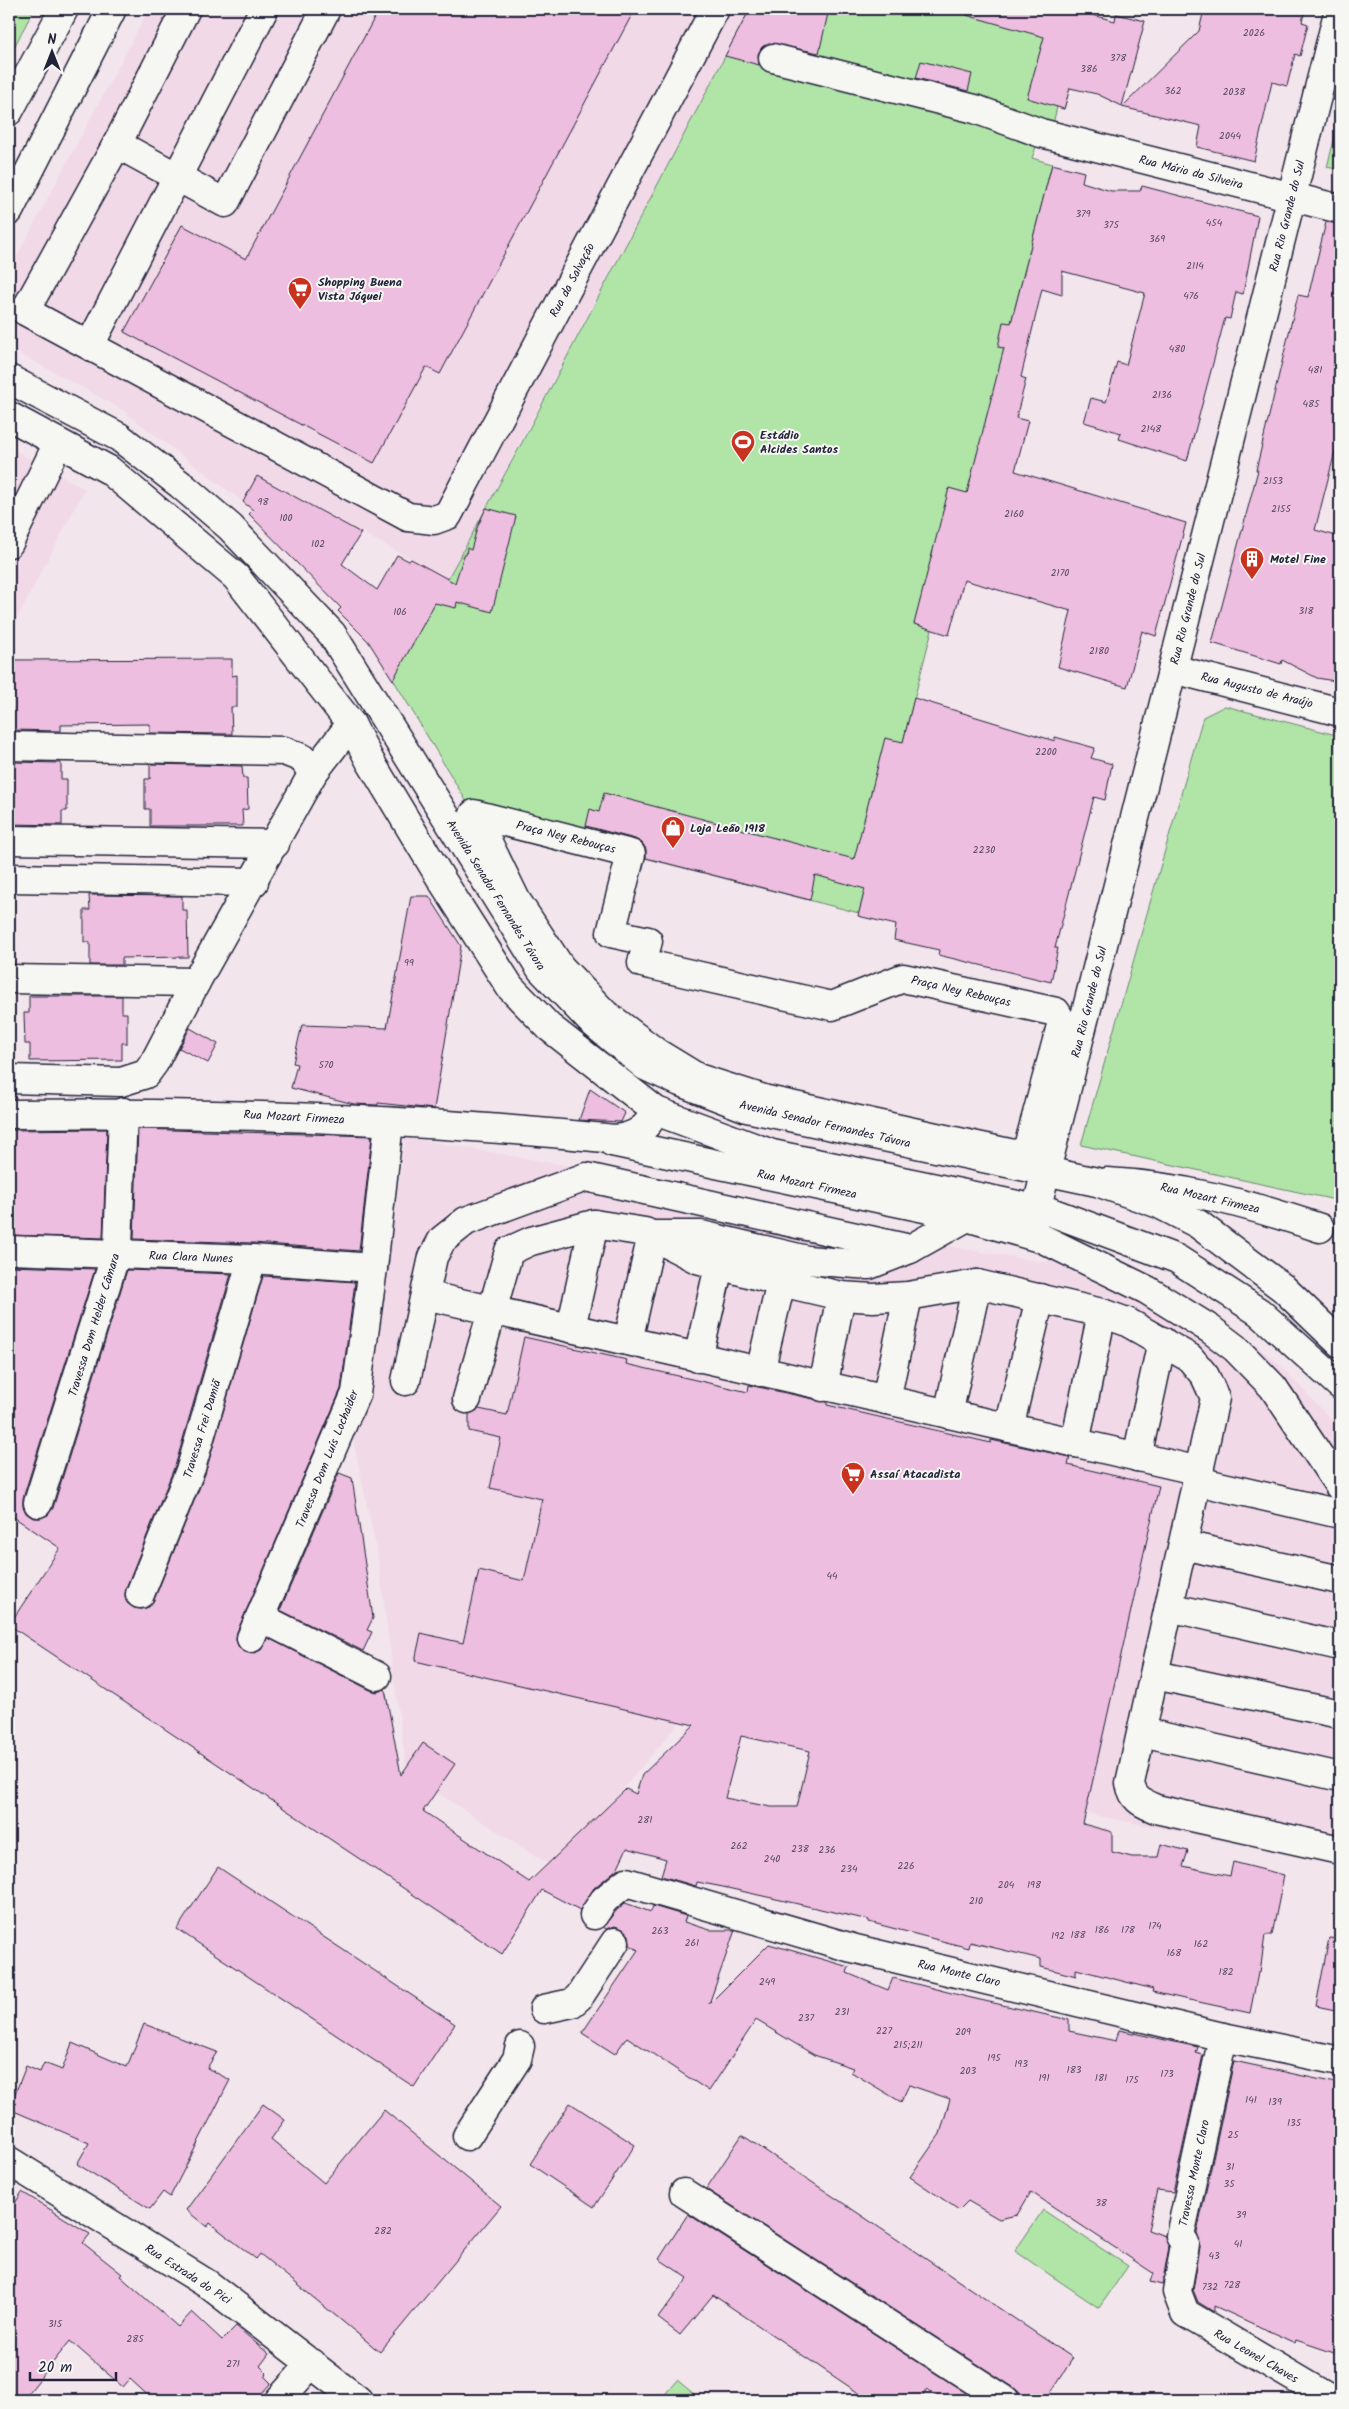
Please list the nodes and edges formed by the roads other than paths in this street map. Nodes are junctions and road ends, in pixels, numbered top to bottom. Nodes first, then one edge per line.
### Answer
1 (64, 9) edge
2 (112, 9) edge
3 (186, 9) edge
4 (264, 9) edge
5 (326, 9) edge
6 (715, 9) edge
7 (1339, 9) edge
8 (773, 58) dead end
9 (9, 111) edge
10 (117, 144) junction
11 (175, 177) junction
12 (1291, 197) junction
13 (1340, 210) edge
14 (9, 211) edge
15 (90, 345) junction
16 (9, 379) edge
17 (9, 416) edge
18 (58, 443) junction
19 (9, 543) edge
20 (1173, 668) junction
21 (1340, 712) edge
22 (351, 724) junction
23 (9, 746) edge
24 (313, 773) junction
25 (9, 840) edge
26 (92, 842) junction
27 (275, 844) junction
28 (9, 878) edge
29 (78, 880) junction
30 (254, 882) junction
31 (9, 979) edge
32 (196, 982) junction
33 (604, 1013) joint
34 (9, 1079) edge
35 (656, 1111) junction
36 (123, 1112) junction
37 (9, 1114) edge
38 (389, 1122) junction
39 (578, 1136) junction
40 (1046, 1172) junction
41 (586, 1177) junction
42 (1097, 1182) junction
43 (967, 1217) junction
44 (1033, 1222) junction
45 (594, 1224) junction
46 (1198, 1224) junction
47 (1330, 1230) edge
48 (652, 1235) junction
49 (910, 1249) junction
50 (9, 1250) edge
51 (116, 1254) junction
52 (252, 1259) junction
53 (719, 1266) junction
54 (374, 1268) junction
55 (780, 1282) junction
56 (977, 1284) junction
57 (424, 1295) junction
58 (841, 1296) junction
59 (908, 1296) junction
60 (1040, 1298) junction
61 (491, 1310) junction
62 (1102, 1313) junction
63 (571, 1328) junction
64 (628, 1341) junction
65 (1162, 1341) junction
66 (1340, 1343) edge
67 (698, 1358) junction
68 (760, 1372) junction
69 (406, 1381) dead end
70 (1340, 1385) edge
71 (822, 1387) junction
72 (468, 1399) dead end
73 (886, 1400) junction
74 (948, 1414) junction
75 (1009, 1428) junction
76 (1074, 1443) junction
77 (1138, 1457) junction
78 (1198, 1476) junction
79 (1340, 1487) edge
80 (38, 1503) dead end
81 (1340, 1514) edge
82 (1183, 1545) junction
83 (1340, 1580) edge
84 (140, 1594) dead end
85 (1170, 1607) junction
86 (1340, 1646) edge
87 (1155, 1675) junction
88 (377, 1676) dead end
89 (1340, 1714) edge
90 (1142, 1732) junction
91 (1340, 1777) edge
92 (1340, 1850) edge
93 (594, 1915) dead end
94 (615, 1942) dead end
95 (544, 2009) dead end
96 (1223, 2037) junction
97 (520, 2046) dead end
98 (1340, 2062) edge
99 (467, 2136) dead end
100 (9, 2161) edge
101 (684, 2194) dead end
102 (1205, 2326) joint
103 (312, 2363) junction
104 (278, 2400) edge
105 (358, 2400) edge
106 (1005, 2400) edge
107 (1332, 2400) edge

1 - 9 street
2 - 14 street
3 - 10 street
4 - 11 street
5 - 11 street
6 - 15 street, Rua da Salvação
7 - 12 street, Rua Rio Grande do Sul
8 - 12 street, Rua Mário da Silveira
10 - 11 street
10 - 15 street
11 - 15 street
12 - 13 street, Rua Mário da Silveira
12 - 20 street, Rua Rio Grande do Sul
16 - 40 street, Avenida Senador Fernandes Távora
17 - 18 street
18 - 19 street
18 - 22 street
20 - 21 street, Rua Augusto de Araújo
20 - 40 street, Rua Rio Grande do Sul
22 - 24 street
22 - 35 street
23 - 24 street
24 - 27 street
25 - 26 street
26 - 27 street
26 - 29 street
27 - 30 street
28 - 29 street
29 - 30 street
30 - 32 street
31 - 32 street
32 - 34 street
33 - 33 street, Praça Ney Rebouças
35 - 39 street, Rua Mozart Firmeza
35 - 44 street
36 - 37 street, Rua Mozart Firmeza
36 - 38 street, Rua Mozart Firmeza
36 - 51 street, Travessa Dom Helder Câmara
38 - 39 street, Rua Mozart Firmeza
38 - 54 street, Travessa Dom Luís Lochaider
39 - 41 street
39 - 43 street, Rua Mozart Firmeza
40 - 42 street, Avenida Senador Fernandes Távora
40 - 44 street, Rua Rio Grande do Sul
41 - 49 street
41 - 57 street
42 - 46 street, Avenida Senador Fernandes Távora
42 - 47 street, Rua Mozart Firmeza
43 - 44 street, Rua Mozart Firmeza
43 - 49 street
44 - 70 street
44 - 79 street
45 - 48 street
45 - 61 street
45 - 63 street
46 - 47 street, Rua Mozart Firmeza
46 - 66 street, Avenida Senador Fernandes Távora
48 - 49 street
48 - 53 street
48 - 64 street
50 - 51 street, Rua Clara Nunes
51 - 52 street, Rua Clara Nunes
51 - 80 street, Travessa Dom Helder Câmara
52 - 54 street, Rua Clara Nunes
52 - 84 street, Travessa Frei Damiã
53 - 55 street
53 - 67 street
54 - 88 street, Travessa Dom Luís Lochaider
55 - 58 street
55 - 68 street
56 - 59 street
56 - 60 street
56 - 74 street
57 - 61 street
57 - 69 street
58 - 59 street
58 - 71 street
59 - 73 street
60 - 62 street
60 - 75 street
61 - 63 street
61 - 72 street
62 - 65 street
62 - 76 street
63 - 64 street
64 - 67 street
65 - 77 street
65 - 78 street
67 - 68 street
68 - 71 street
71 - 73 street
73 - 74 street
74 - 75 street
75 - 76 street
76 - 77 street
77 - 78 street
78 - 81 street
78 - 82 street
82 - 83 street
82 - 85 street
85 - 86 street
85 - 87 street
87 - 89 street
87 - 90 street
90 - 91 street
90 - 92 street
93 - 96 street, Rua Monte Claro
94 - 95 street
96 - 98 street, Rua Monte Claro
96 - 102 street, Travessa Monte Claro
97 - 99 street
100 - 103 street, Rua Estrada do Pici
101 - 106 street
102 - 107 street, Rua Leonel Chaves
103 - 104 street
103 - 105 street, Rua Estrada do Pici

